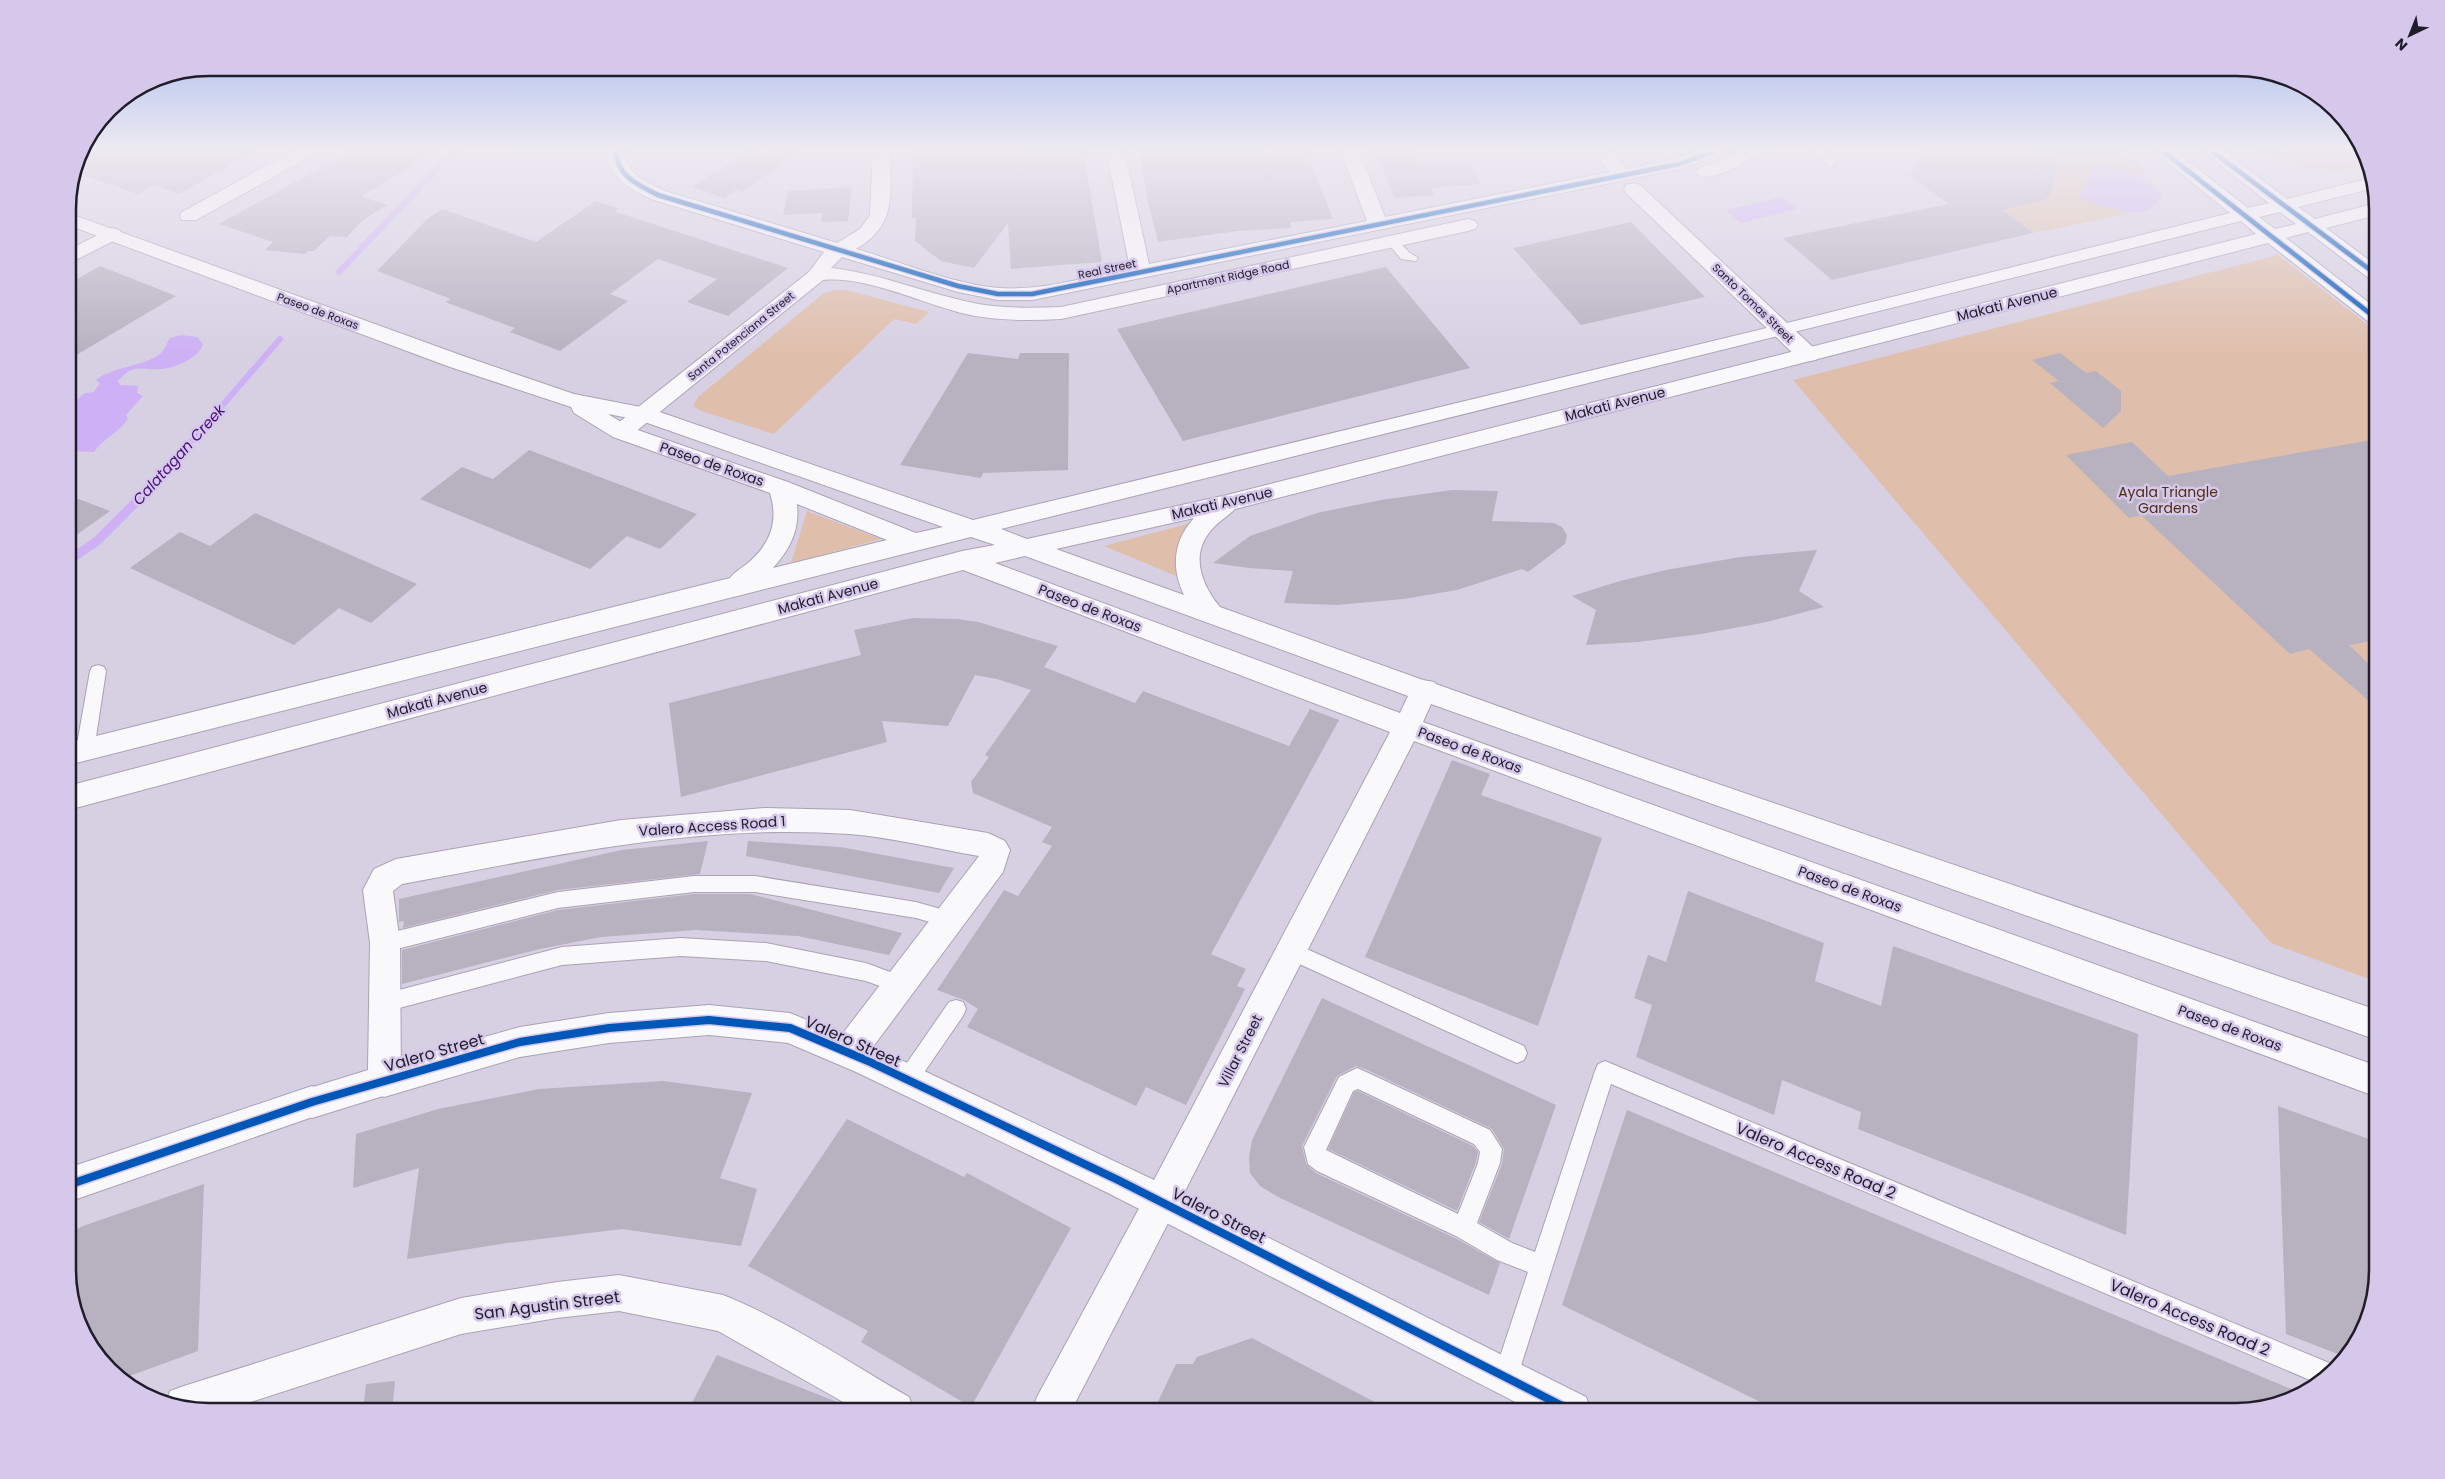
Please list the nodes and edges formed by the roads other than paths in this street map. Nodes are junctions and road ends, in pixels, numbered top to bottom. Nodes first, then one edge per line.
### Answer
1 (743, 218) edge
2 (878, 218) edge
3 (1130, 218) edge
4 (1376, 218) edge
5 (1414, 218) edge
6 (1486, 218) edge
7 (1665, 218) edge
8 (2232, 218) edge
9 (2248, 218) edge
10 (2301, 218) edge
11 (2343, 218) edge
12 (77, 222) edge
13 (1378, 224) junction
14 (2312, 226) junction
15 (112, 234) junction
16 (2270, 236) junction
17 (1392, 241) junction
18 (850, 248) junction
19 (77, 253) edge
20 (1412, 258) dead end
21 (2368, 268) edge
22 (1141, 272) junction
23 (825, 274) junction
24 (2368, 312) edge
25 (1783, 330) junction
26 (1808, 355) junction
27 (570, 400) junction
28 (643, 414) junction
29 (621, 432) junction
30 (780, 488) junction
31 (1227, 503) junction
32 (972, 528) junction
33 (915, 542) junction
34 (1023, 547) junction
35 (964, 561) junction
36 (735, 586) junction
37 (1211, 614) junction
38 (98, 670) dead end
39 (1425, 689) junction
40 (1407, 727) junction
41 (77, 748) edge
42 (77, 752) edge
43 (77, 796) edge
44 (951, 920) junction
45 (385, 943) junction
46 (1291, 951) junction
47 (899, 984) junction
48 (384, 1004) junction
49 (956, 1009) dead end
50 (2369, 1022) edge
51 (849, 1052) junction
52 (1517, 1053) dead end
53 (2369, 1079) edge
54 (384, 1080) junction
55 (906, 1080) junction
56 (77, 1182) edge
57 (1161, 1202) junction
58 (1464, 1228) junction
59 (1541, 1266) junction
60 (2320, 1372) edge
61 (1505, 1378) junction
62 (193, 1402) edge
63 (880, 1403) edge
64 (1056, 1403) edge
65 (1554, 1403) edge

1 - 18 main road, Real Street
2 - 18 main road, Santa Potenciana Street
3 - 22 main road
4 - 13 main road
5 - 13 main road, Real Street
6 - 17 main road, Apartment Ridge Road
7 - 25 main road, Santo Tomas Street
8 - 25 main road
9 - 16 main road
10 - 14 main road
11 - 14 main road, Makati Avenue
12 - 15 main road, Paseo de Roxas
13 - 22 main road, Real Street
14 - 16 main road, Makati Avenue
14 - 21 main road
15 - 19 main road
15 - 27 main road, Paseo de Roxas
16 - 24 main road
16 - 26 main road, Makati Avenue
17 - 20 lane
17 - 23 main road, Apartment Ridge Road
18 - 22 main road, Real Street
18 - 23 main road, Santa Potenciana Street
23 - 28 main road, Santa Potenciana Street
25 - 26 main road, Santo Tomas Street
25 - 32 main road
26 - 31 main road, Makati Avenue
27 - 28 main road, Paseo de Roxas
27 - 29 main road, Paseo de Roxas
28 - 29 main road, Santa Potenciana Street
28 - 32 main road, Paseo de Roxas
29 - 30 main road, Paseo de Roxas
30 - 33 main road, Paseo de Roxas
30 - 36 main road
31 - 34 main road, Makati Avenue
31 - 37 main road
32 - 33 main road
32 - 34 main road, Paseo de Roxas
33 - 35 main road, Paseo de Roxas
33 - 36 main road
34 - 35 main road, Makati Avenue
34 - 37 main road, Paseo de Roxas
35 - 40 main road, Paseo de Roxas
35 - 43 main road, Makati Avenue
36 - 42 main road
37 - 39 main road, Paseo de Roxas
38 - 41 lane
39 - 40 main road, Villar Street
39 - 50 main road, Paseo de Roxas
40 - 46 main road, Villar Street
40 - 53 main road, Paseo de Roxas
44 - 45 lane
44 - 45 main road, Valero Access Road 1
44 - 47 main road, Valero Access Road 1
45 - 48 main road, Valero Access Road 1
46 - 52 lane
46 - 57 main road, Villar Street
47 - 48 lane
47 - 51 main road, Valero Access Road 1
48 - 54 main road, Valero Access Road 1
49 - 55 lane
51 - 54 main road, Valero Street
51 - 55 main road, Valero Street
54 - 56 main road, Valero Street
55 - 57 main road, Valero Street
57 - 61 main road, Valero Street
57 - 64 main road, Villar Street
58 - 58 lane
58 - 59 lane
59 - 60 lane, Valero Access Road 2
59 - 61 lane, Valero Access Road 2
61 - 65 main road, Valero Street
62 - 63 main road, San Agustin Street

